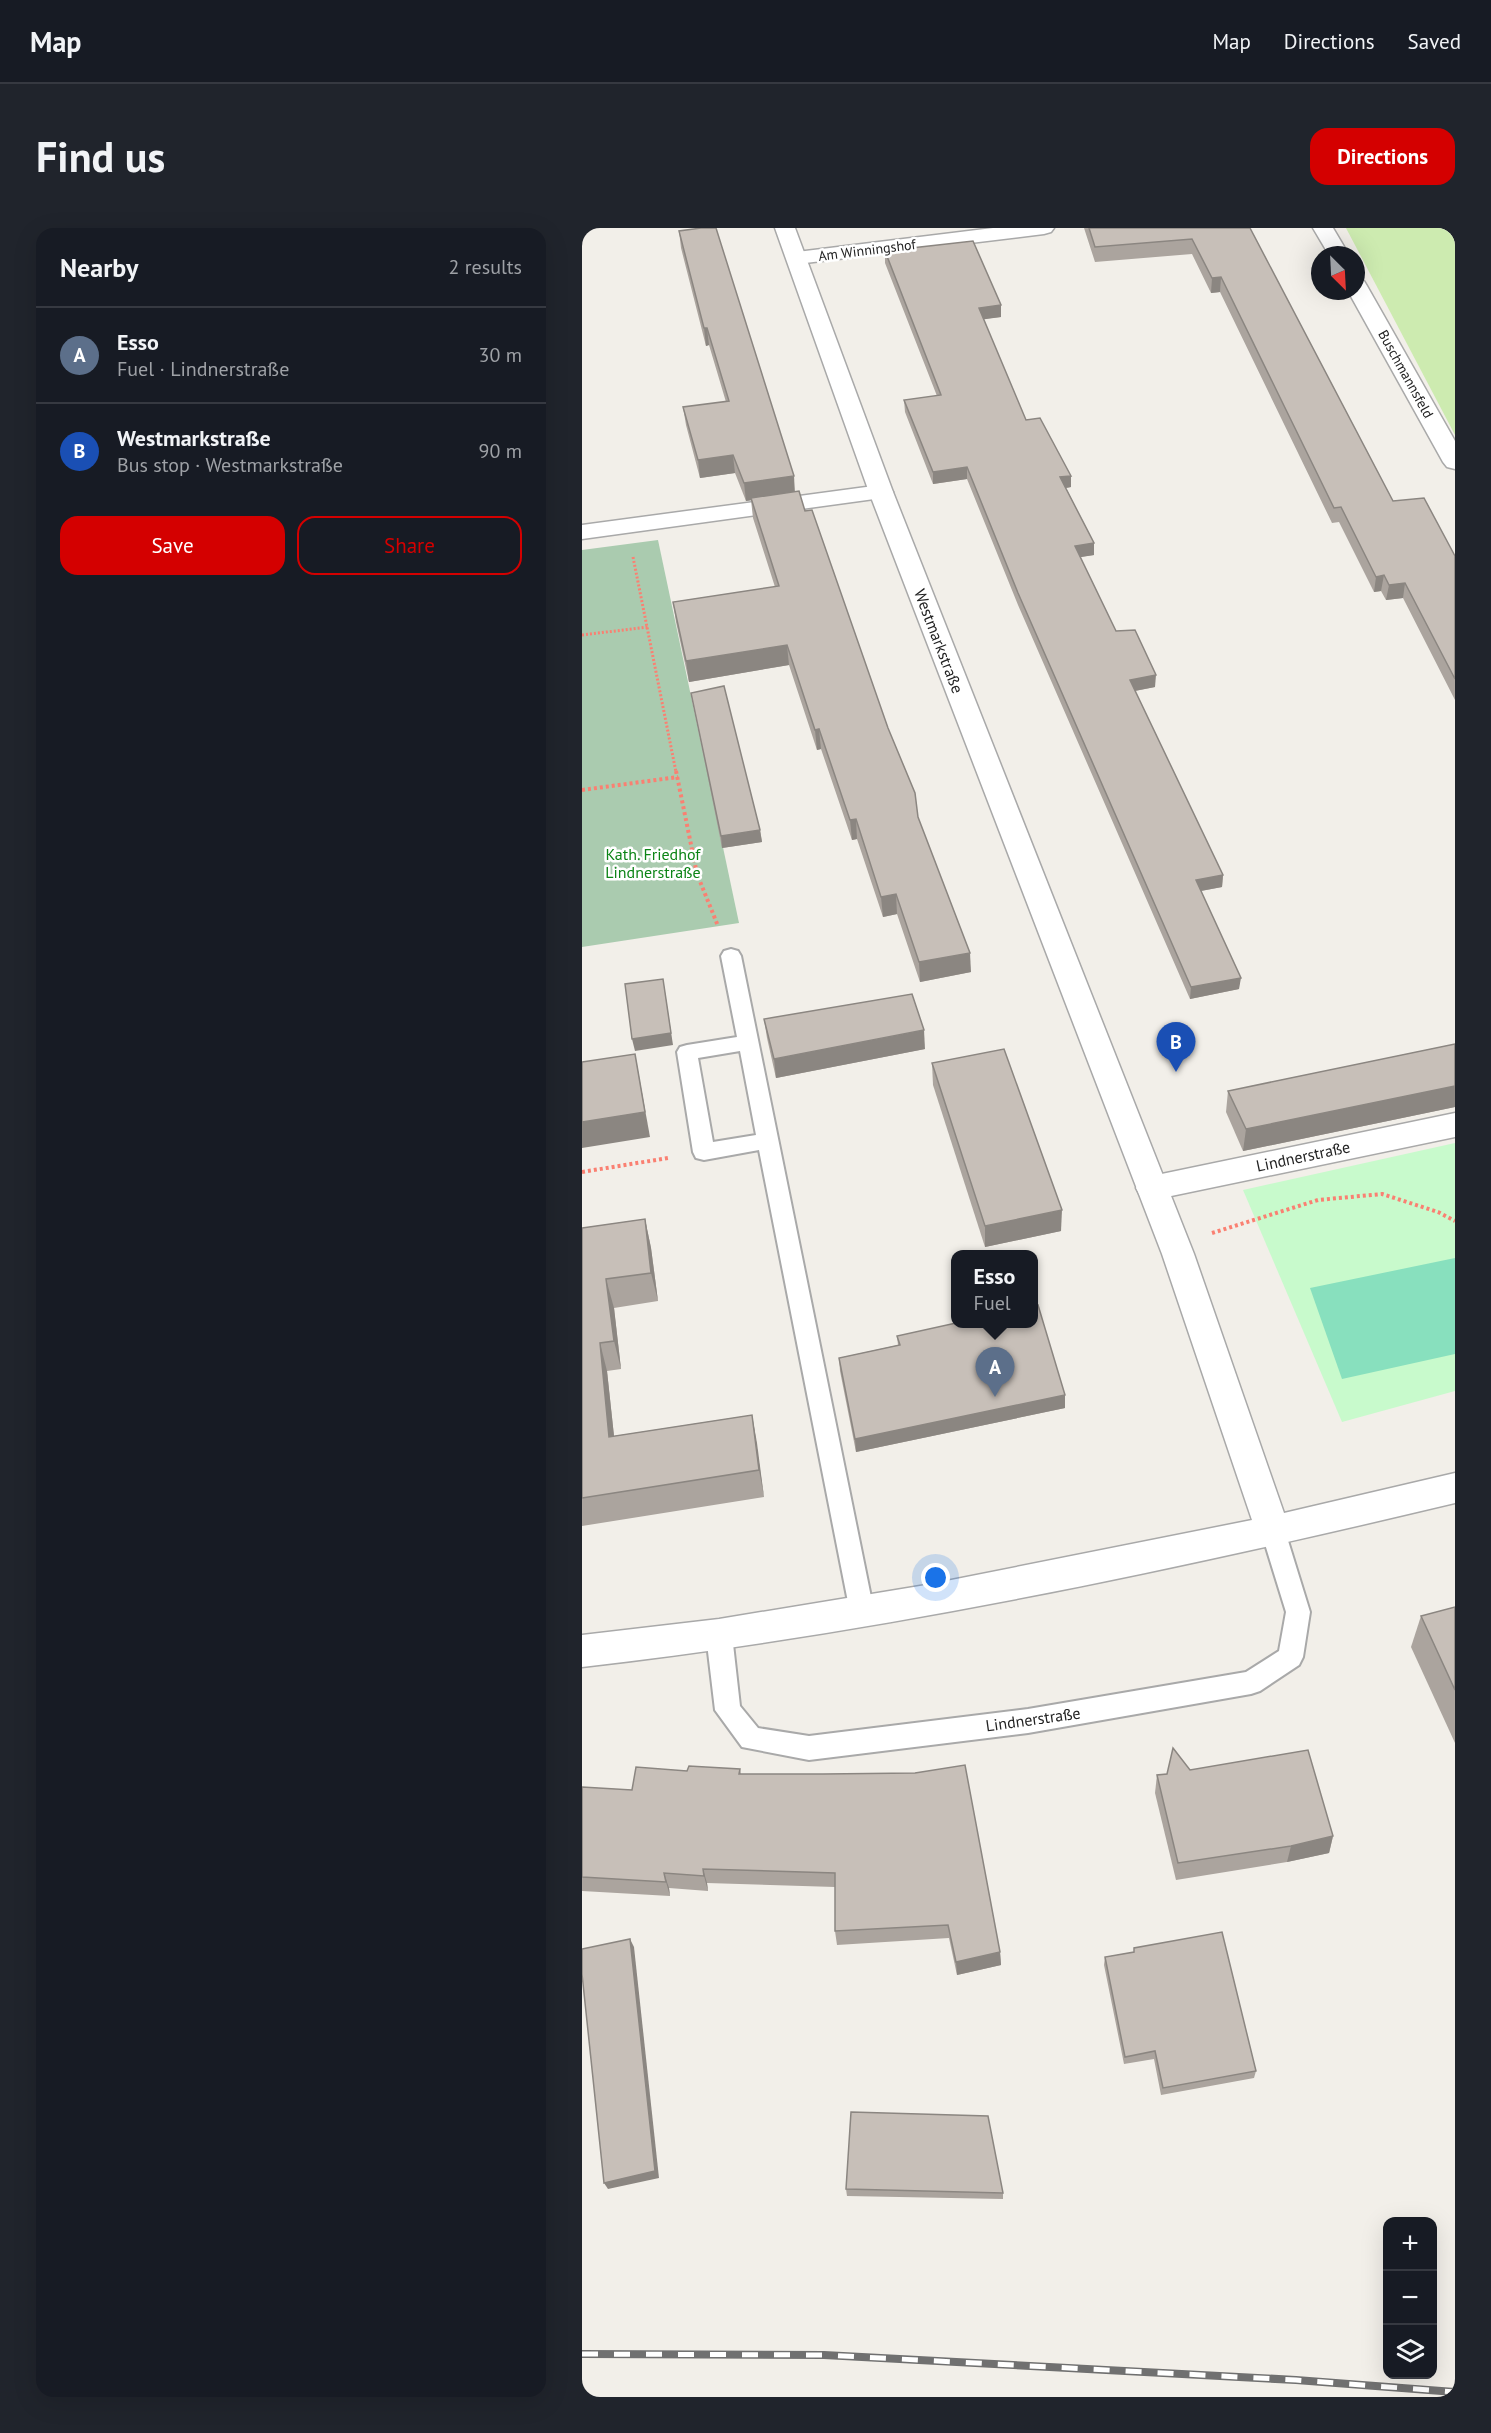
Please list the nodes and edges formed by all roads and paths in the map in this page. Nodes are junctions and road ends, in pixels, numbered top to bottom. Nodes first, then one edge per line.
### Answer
1 (785, 228) edge
2 (1044, 228) edge
3 (1323, 228) edge
4 (1333, 246) edge
5 (797, 258) junction
6 (1364, 300) edge
7 (1455, 462) edge
8 (880, 492) junction
9 (582, 532) edge
10 (624, 558) dead end
11 (648, 627) junction
12 (582, 635) edge
13 (678, 777) junction
14 (582, 790) edge
15 (731, 957) joint
16 (747, 1043) junction
17 (1455, 1125) edge
18 (767, 1141) junction
19 (704, 1152) junction
20 (582, 1172) edge
21 (1152, 1188) junction
22 (1455, 1221) edge
23 (1174, 1245) junction
24 (1455, 1488) edge
25 (1273, 1531) junction
26 (862, 1612) junction
27 (719, 1635) junction
28 (582, 1651) edge

1 - 5 street, Westmarkstraße
2 - 5 street, Am Winningshof
3 - 4 street
5 - 8 street, Westmarkstraße
6 - 7 street, Buschmannsfeld
8 - 9 street
8 - 21 street, Westmarkstraße
10 - 11 path
11 - 12 path
11 - 13 path
13 - 14 path
13 - 15 path
15 - 16 lane
16 - 18 lane
16 - 19 lane
17 - 21 street, Lindnerstraße
18 - 19 lane
18 - 26 lane
19 - 20 path
21 - 23 street, Westmarkstraße
22 - 23 path
23 - 25 street, Westmarkstraße
24 - 25 street
25 - 26 street
25 - 27 lane, Lindnerstraße
26 - 27 street
27 - 28 street

